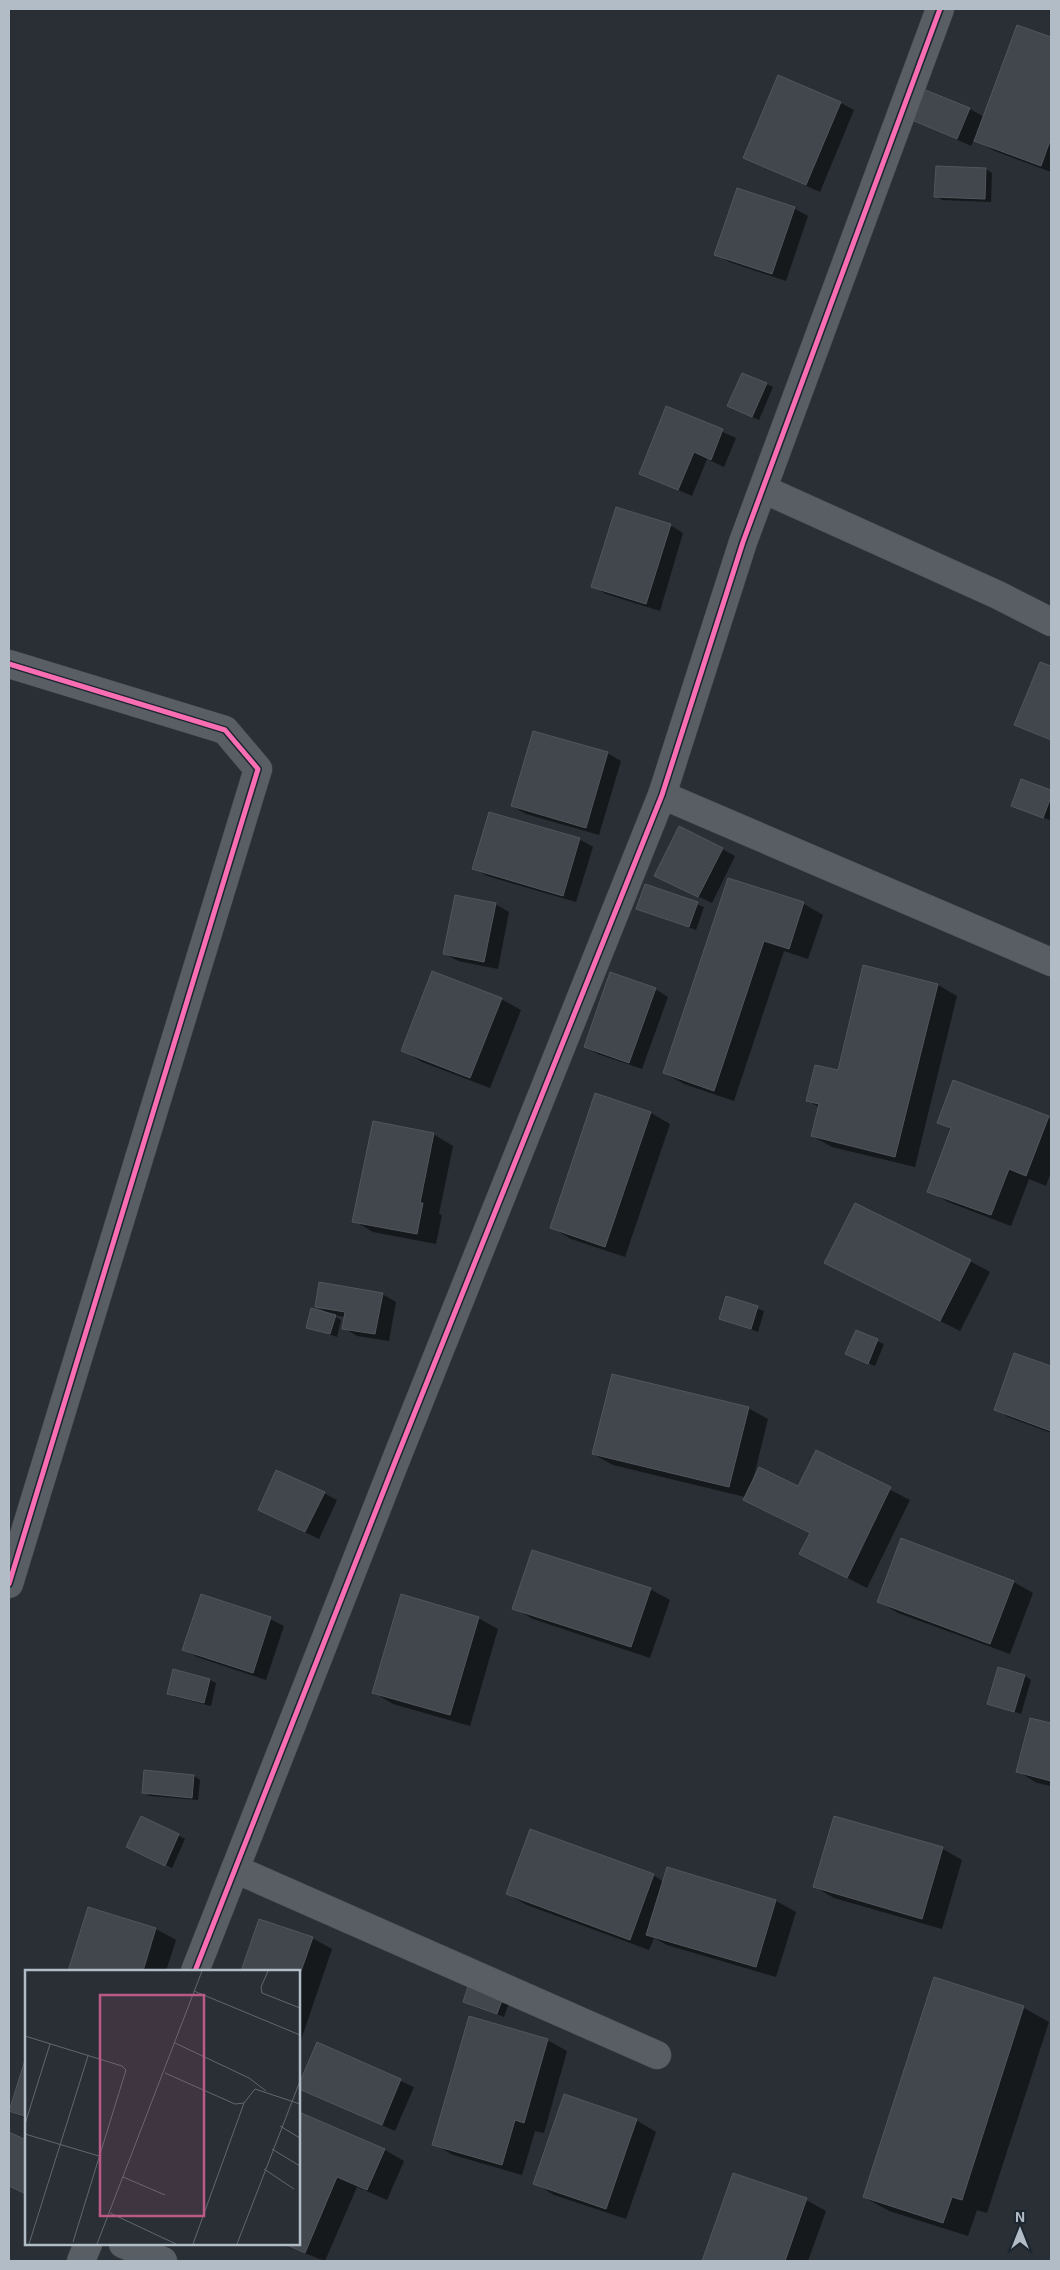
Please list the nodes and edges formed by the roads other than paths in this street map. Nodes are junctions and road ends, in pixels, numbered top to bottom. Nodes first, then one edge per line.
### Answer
1 (940, 9) edge
2 (763, 489) junction
3 (1051, 622) edge
4 (9, 664) edge
5 (662, 795) junction
6 (1051, 962) edge
7 (9, 1584) edge
8 (234, 1869) junction
9 (194, 1970) edge
10 (657, 2055) dead end
11 (88, 2245) edge
12 (125, 2245) edge
13 (81, 2261) edge
14 (163, 2261) edge

1 - 2 street
2 - 3 street
2 - 5 street
4 - 7 street
5 - 6 street
5 - 8 street
8 - 9 street
8 - 10 street
11 - 13 street
12 - 14 street

